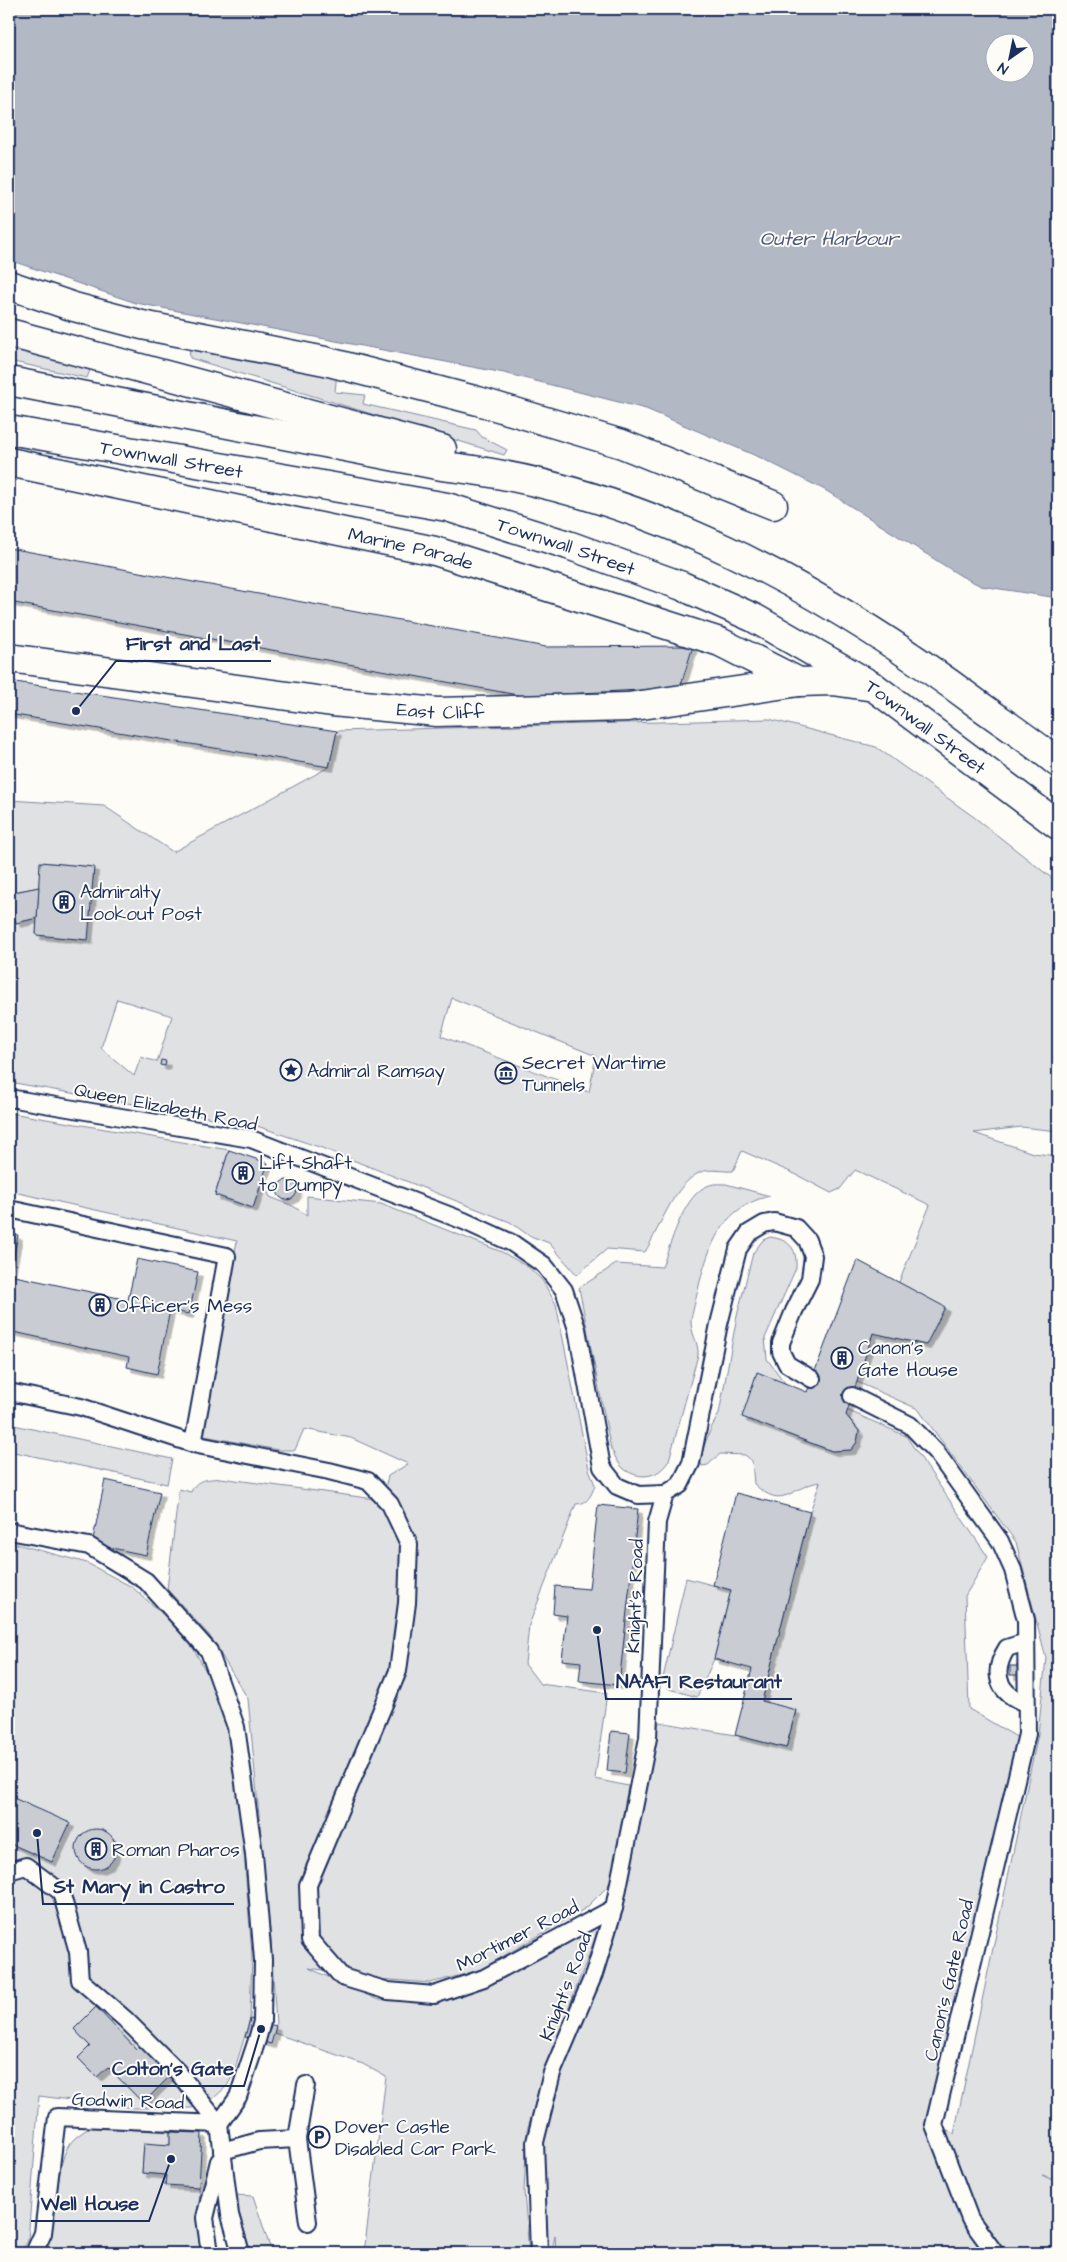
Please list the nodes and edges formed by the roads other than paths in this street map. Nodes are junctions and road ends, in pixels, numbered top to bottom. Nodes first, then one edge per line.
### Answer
1 (9, 285) edge
2 (9, 333) edge
3 (9, 382) edge
4 (9, 430) edge
5 (9, 462) edge
6 (492, 471) junction
7 (773, 505) dead end
8 (9, 658) edge
9 (799, 682) junction
10 (874, 687) junction
11 (1057, 761) edge
12 (1058, 825) edge
13 (9, 1098) edge
14 (9, 1209) edge
15 (812, 1379) dead end
16 (9, 1392) edge
17 (852, 1396) dead end
18 (193, 1444) junction
19 (664, 1494) junction
20 (9, 1530) edge
21 (1026, 1642) junction
22 (1026, 1703) junction
23 (9, 1871) edge
24 (614, 1908) junction
25 (306, 2085) dead end
26 (219, 2124) junction
27 (297, 2139) junction
28 (222, 2151) junction
29 (308, 2222) dead end
30 (34, 2253) edge
31 (210, 2253) edge
32 (241, 2253) edge
33 (539, 2253) edge
34 (995, 2253) edge

1 - 7 main road
2 - 6 main road
3 - 6 main road
4 - 10 main road, Townwall Street
5 - 9 main road, Marine Parade
6 - 11 main road
8 - 9 main road, East Cliff
9 - 10 main road, East Cliff
10 - 12 main road, Townwall Street
13 - 19 lane, Queen Elizabeth Road
14 - 18 lane
15 - 19 lane
16 - 18 lane, Mortimer Road
17 - 21 lane, Canon's Gate Road
18 - 24 lane, Mortimer Road
19 - 24 lane, Knight's Road
20 - 26 lane
21 - 22 lane, Canon's Gate Road
21 - 22 lane
22 - 34 lane, Canon's Gate Road
23 - 26 lane
24 - 33 lane, Knight's Road
25 - 27 lane
26 - 28 lane
26 - 30 lane, Godwin Road
27 - 28 lane
27 - 29 lane
28 - 31 lane
28 - 32 lane

